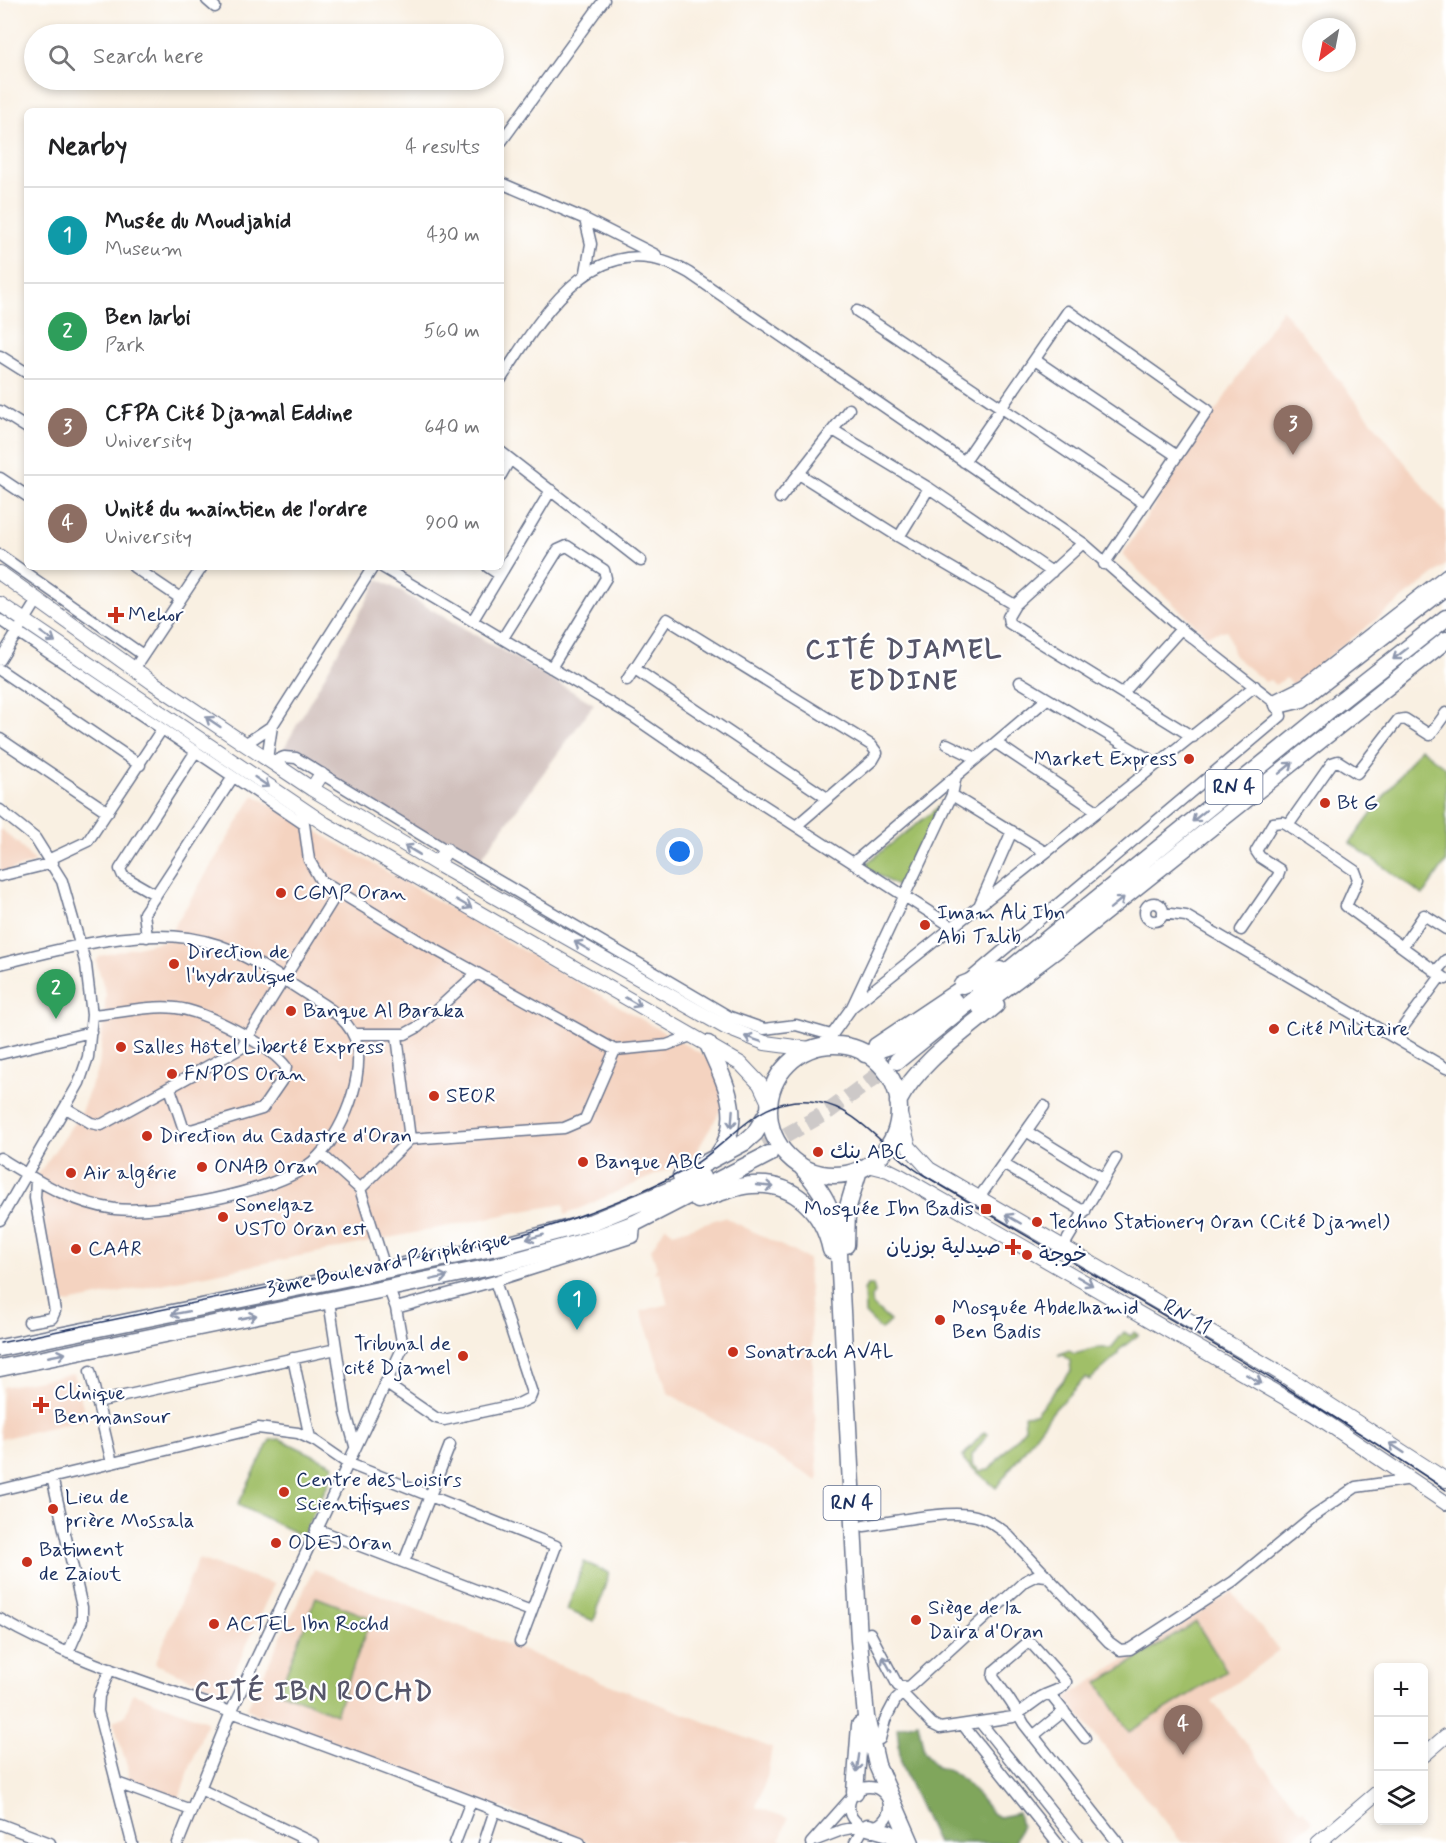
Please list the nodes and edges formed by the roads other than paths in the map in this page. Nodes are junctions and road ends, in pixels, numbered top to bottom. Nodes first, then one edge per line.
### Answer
1 (604, 0) edge
2 (504, 138) edge
3 (504, 184) edge
4 (585, 219) junction
5 (665, 260) junction
6 (586, 272) junction
7 (857, 311) dead end
8 (0, 356) edge
9 (1035, 360) junction
10 (24, 371) edge
11 (504, 375) edge
12 (1002, 407) junction
13 (849, 408) dead end
14 (0, 411) edge
15 (24, 426) edge
16 (833, 430) junction
17 (504, 454) edge
18 (1177, 456) junction
19 (510, 459) junction
20 (964, 462) junction
21 (504, 470) edge
22 (799, 474) junction
23 (0, 478) edge
24 (930, 488) junction
25 (551, 490) junction
26 (24, 494) edge
27 (780, 498) dead end
28 (1145, 504) junction
29 (899, 537) junction
30 (1083, 543) junction
31 (0, 555) edge
32 (641, 561) dead end
33 (24, 564) edge
34 (1104, 564) junction
35 (504, 568) edge
36 (32, 570) edge
37 (138, 570) edge
38 (200, 570) edge
39 (371, 570) edge
40 (387, 570) edge
41 (492, 570) edge
42 (503, 570) edge
43 (1052, 572) junction
44 (0, 573) edge
45 (1446, 574) edge
46 (500, 575) junction
47 (12, 582) junction
48 (1446, 587) edge
49 (180, 598) junction
50 (38, 599) junction
51 (0, 604) edge
52 (1015, 605) junction
53 (1446, 618) edge
54 (473, 620) junction
55 (0, 621) edge
56 (21, 626) junction
57 (1181, 629) junction
58 (503, 638) junction
59 (1446, 640) edge
60 (143, 655) junction
61 (0, 660) edge
62 (551, 668) junction
63 (134, 669) junction
64 (635, 669) junction
65 (0, 670) edge
66 (627, 680) dead end
67 (1020, 682) dead end
68 (1255, 686) junction
69 (1124, 692) junction
70 (1047, 699) junction
71 (1278, 707) junction
72 (1446, 713) edge
73 (272, 726) junction
74 (162, 729) junction
75 (1193, 737) junction
76 (0, 739) edge
77 (996, 743) junction
78 (245, 744) junction
79 (947, 744) dead end
80 (196, 751) junction
81 (976, 758) junction
82 (269, 761) junction
83 (1156, 764) junction
84 (140, 765) junction
85 (321, 775) junction
86 (956, 776) junction
87 (233, 777) junction
88 (312, 789) junction
89 (952, 795) junction
90 (827, 798) junction
91 (302, 809) junction
92 (0, 810) edge
93 (1097, 811) junction
94 (108, 812) junction
95 (304, 824) junction
96 (1289, 824) junction
97 (796, 825) junction
98 (1012, 831) junction
99 (446, 850) junction
100 (1045, 852) junction
101 (51, 861) junction
102 (853, 863) junction
103 (437, 864) junction
104 (0, 876) edge
105 (338, 893) junction
106 (156, 895) junction
107 (905, 898) junction
108 (978, 909) junction
109 (1163, 913) dead end
110 (1445, 927) edge
111 (954, 928) junction
112 (1241, 930) dead end
113 (147, 937) junction
114 (1071, 939) junction
115 (81, 945) junction
116 (1402, 947) junction
117 (1023, 958) junction
118 (1446, 960) edge
119 (0, 964) edge
120 (1000, 970) junction
121 (477, 973) junction
122 (1441, 976) edge
123 (284, 980) junction
124 (962, 985) junction
125 (852, 1007) junction
126 (92, 1015) junction
127 (728, 1022) junction
128 (91, 1032) junction
129 (353, 1034) junction
130 (693, 1035) junction
131 (397, 1036) junction
132 (248, 1038) junction
133 (1395, 1038) junction
134 (822, 1043) junction
135 (708, 1044) junction
136 (615, 1050) junction
137 (862, 1052) junction
138 (0, 1054) edge
139 (1446, 1068) edge
140 (170, 1088) junction
141 (899, 1106) junction
142 (1044, 1106) dead end
143 (769, 1107) junction
144 (66, 1108) junction
145 (1026, 1131) junction
146 (410, 1139) junction
147 (321, 1154) junction
148 (718, 1156) junction
149 (0, 1158) edge
150 (1116, 1158) dead end
151 (798, 1163) junction
152 (1003, 1164) junction
153 (863, 1167) junction
154 (32, 1177) junction
155 (1104, 1179) junction
156 (360, 1189) junction
157 (978, 1198) junction
158 (1085, 1212) junction
159 (646, 1218) junction
160 (0, 1220) edge
161 (560, 1230) junction
162 (1063, 1247) junction
163 (386, 1271) junction
164 (495, 1281) junction
165 (388, 1289) junction
166 (328, 1301) junction
167 (396, 1308) junction
168 (29, 1322) dead end
169 (0, 1348) edge
170 (336, 1349) junction
171 (293, 1358) junction
172 (845, 1362) junction
173 (0, 1368) edge
174 (90, 1371) dead end
175 (385, 1383) junction
176 (97, 1402) junction
177 (310, 1438) junction
178 (450, 1445) dead end
179 (355, 1446) junction
180 (112, 1463) junction
181 (347, 1463) junction
182 (52, 1477) junction
183 (1413, 1479) junction
184 (1446, 1480) edge
185 (0, 1490) edge
186 (430, 1496) junction
187 (1446, 1503) edge
188 (864, 1526) junction
189 (316, 1529) junction
190 (404, 1562) junction
191 (1049, 1576) junction
192 (531, 1611) junction
193 (0, 1619) edge
194 (870, 1633) junction
195 (520, 1641) dead end
196 (68, 1653) junction
197 (110, 1669) junction
198 (905, 1690) junction
199 (864, 1692) junction
200 (1050, 1694) junction
201 (1064, 1711) junction
202 (231, 1712) junction
203 (1019, 1714) junction
204 (980, 1722) junction
205 (963, 1725) junction
206 (1033, 1736) junction
207 (1446, 1736) edge
208 (1085, 1738) dead end
209 (880, 1739) junction
210 (1428, 1752) edge
211 (117, 1783) junction
212 (200, 1789) junction
213 (853, 1795) junction
214 (1374, 1795) edge
215 (471, 1801) junction
216 (191, 1810) junction
217 (495, 1810) junction
218 (0, 1824) edge
219 (865, 1827) junction
220 (50, 1843) edge
221 (132, 1843) edge
222 (178, 1843) edge
223 (313, 1843) edge
224 (455, 1843) edge
225 (484, 1843) edge
226 (580, 1843) edge
227 (810, 1843) edge
228 (855, 1843) edge
229 (904, 1843) edge
230 (910, 1843) edge
231 (923, 1843) edge
232 (1058, 1843) edge
233 (1077, 1843) edge
234 (1118, 1843) edge
235 (1318, 1843) edge

1 - 2 street
3 - 4 street
4 - 5 street
4 - 6 street
5 - 6 street
5 - 20 street
6 - 11 street
7 - 12 street
8 - 10 street
9 - 12 street
9 - 18 street
9 - 18 street
12 - 20 street
12 - 28 street
13 - 16 street
14 - 15 street
16 - 22 street
16 - 24 street
17 - 19 street
18 - 28 street
19 - 21 street
19 - 25 street
20 - 30 street
22 - 27 street
22 - 29 street
23 - 26 street
24 - 29 street
24 - 43 street
25 - 32 street
25 - 35 street
28 - 34 street
29 - 52 street
30 - 34 street
30 - 43 street
31 - 33 street
33 - 47 street
34 - 57 street
36 - 60 street
37 - 49 street
38 - 49 street
39 - 73 street
40 - 54 street
41 - 46 street
42 - 46 street
43 - 52 street
44 - 47 main road
45 - 71 street
46 - 54 street
47 - 50 main road
48 - 71 highway
49 - 60 street
50 - 56 street
50 - 63 main road
51 - 56 main road
52 - 69 street
53 -> 117 highway, RN 4
54 - 58 street
55 - 56 street
56 - 61 street
56 - 74 street
56 -> 91 main road
57 - 68 street
57 - 69 street
58 - 62 street
58 - 62 street
114 -> 59 highway, RN 4
60 - 63 street
62 - 97 street
78 -> 63 main road
64 - 66 street
64 - 90 street
64 - 90 street
65 - 84 street
67 - 70 street
68 - 71 street
68 - 75 street
69 - 75 street
70 - 77 street
70 - 83 street
71 - 124 street
72 - 96 street
73 - 78 street
73 - 82 street
74 - 80 street
74 - 84 street
75 - 83 street
76 - 94 street
77 - 81 street
77 - 93 street
78 - 82 main road
79 - 81 street
80 - 87 street
80 - 106 street
81 - 86 street
82 - 85 street
82 - 88 main road
83 - 93 street
84 - 94 street
85 - 88 main road
85 - 99 street
86 - 89 street
86 - 102 street
87 - 95 street
87 - 106 street
103 -> 88 main road
89 - 98 street
89 - 107 street
90 - 97 street
91 - 95 street
91 -> 130 main road
92 - 101 street
93 - 100 street
94 - 101 street
95 - 105 street
96 - 112 street
96 - 116 street
97 - 102 street
98 - 100 street
98 - 108 street
99 - 103 main road
99 - 127 street
100 - 108 street
101 - 104 street
101 - 115 street
102 - 107 street
127 -> 103 main road
105 - 121 street
105 - 123 street
106 - 113 street
107 - 111 street
107 - 125 street
108 - 111 street
109 - 133 street
110 - 116 street
111 - 125 street
113 - 115 street
113 - 123 street
114 - 117 highway, RN 4
114 - 141 highway, RN 4
115 - 119 street
115 - 126 street
116 - 122 street
117 - 120 highway, RN 4
118 - 122 street
120 - 124 highway
120 - 137 highway, RN 4
121 - 131 street
121 - 136 street
122 - 133 street
123 - 129 street
123 - 132 street
124 - 137 street
125 - 134 street
126 - 128 street
126 - 132 street
134 -> 127 main road
127 - 134 street
128 - 138 street
128 - 144 street
129 - 131 street
129 - 147 street
130 - 135 main road
130 - 136 street
131 - 146 street
132 - 140 street
132 - 140 street
133 - 139 street
134 - 137 highway
134 - 143 highway
135 - 143 main road
135 -> 148 highway
136 - 146 street
137 - 141 highway
140 - 144 street
141 - 153 highway
141 - 157 main road, RN 11
142 - 145 street
143 - 148 highway
143 - 151 highway
144 - 154 street
145 - 152 street
145 - 155 street
146 - 156 street
147 - 154 street
147 - 156 street
148 - 161 highway
149 - 154 street
150 - 155 street
151 - 153 highway
151 - 159 highway
151 - 172 highway, RN 4
152 - 157 street
152 - 158 street
153 -> 183 main road, RN 11
153 - 188 highway, RN 4
154 - 160 street
154 - 168 street
155 - 158 street
156 - 163 street
162 -> 157 main road, RN 11
158 - 162 street
159 - 161 highway, 3ème Boulevard Périphérique
159 - 164 street
165 -> 159 highway, 3ème Boulevard Périphérique
159 -> 172 highway
161 -> 163 highway, 3ème Boulevard Périphérique
184 -> 162 main road, RN 11
163 -> 169 highway, 3ème Boulevard Périphérique
164 - 167 street
164 - 175 street
165 - 166 highway, 3ème Boulevard Périphérique
165 - 167 street
166 - 170 street
173 -> 166 highway, 3ème Boulevard Périphérique
167 - 175 street
170 - 171 street
170 - 179 street
171 - 176 street
171 - 177 street
172 - 199 highway, RN 4
174 - 176 street
175 - 179 street
176 - 180 street
177 - 180 street
177 - 181 street
178 - 186 street
179 - 181 street
180 - 182 street
181 - 186 street
181 - 189 street
182 - 185 street
182 - 196 street
183 - 187 main road, RN 11
183 - 191 street
186 - 190 street
186 - 192 street
188 - 191 street
188 - 194 highway, RN 4
189 - 190 street
189 - 202 street
190 - 192 street
191 - 198 street
192 - 195 street
193 - 196 street
198 -> 194 street
194 - 209 highway, RN 4
196 - 197 street
197 - 202 street
197 - 211 street
198 - 205 street
198 - 209 street
199 -> 213 highway
199 - 230 highway, RN 4
200 - 201 street
200 - 203 street
200 - 203 street
201 - 206 street
201 - 208 street
202 - 212 street
202 - 215 street
203 - 204 street
203 - 206 street
204 - 205 street
204 - 233 street
205 - 232 street
206 - 234 street
207 - 210 main road
209 - 231 highway, RN 4
211 - 216 street
211 - 221 street
212 - 216 street
212 - 223 street
213 - 219 street
213 - 219 street
213 - 227 street
214 - 235 main road
215 - 217 street
215 - 224 street
216 - 222 street
217 - 225 street
217 - 226 street
218 - 220 street
219 - 227 street
219 - 228 street
219 - 229 highway

